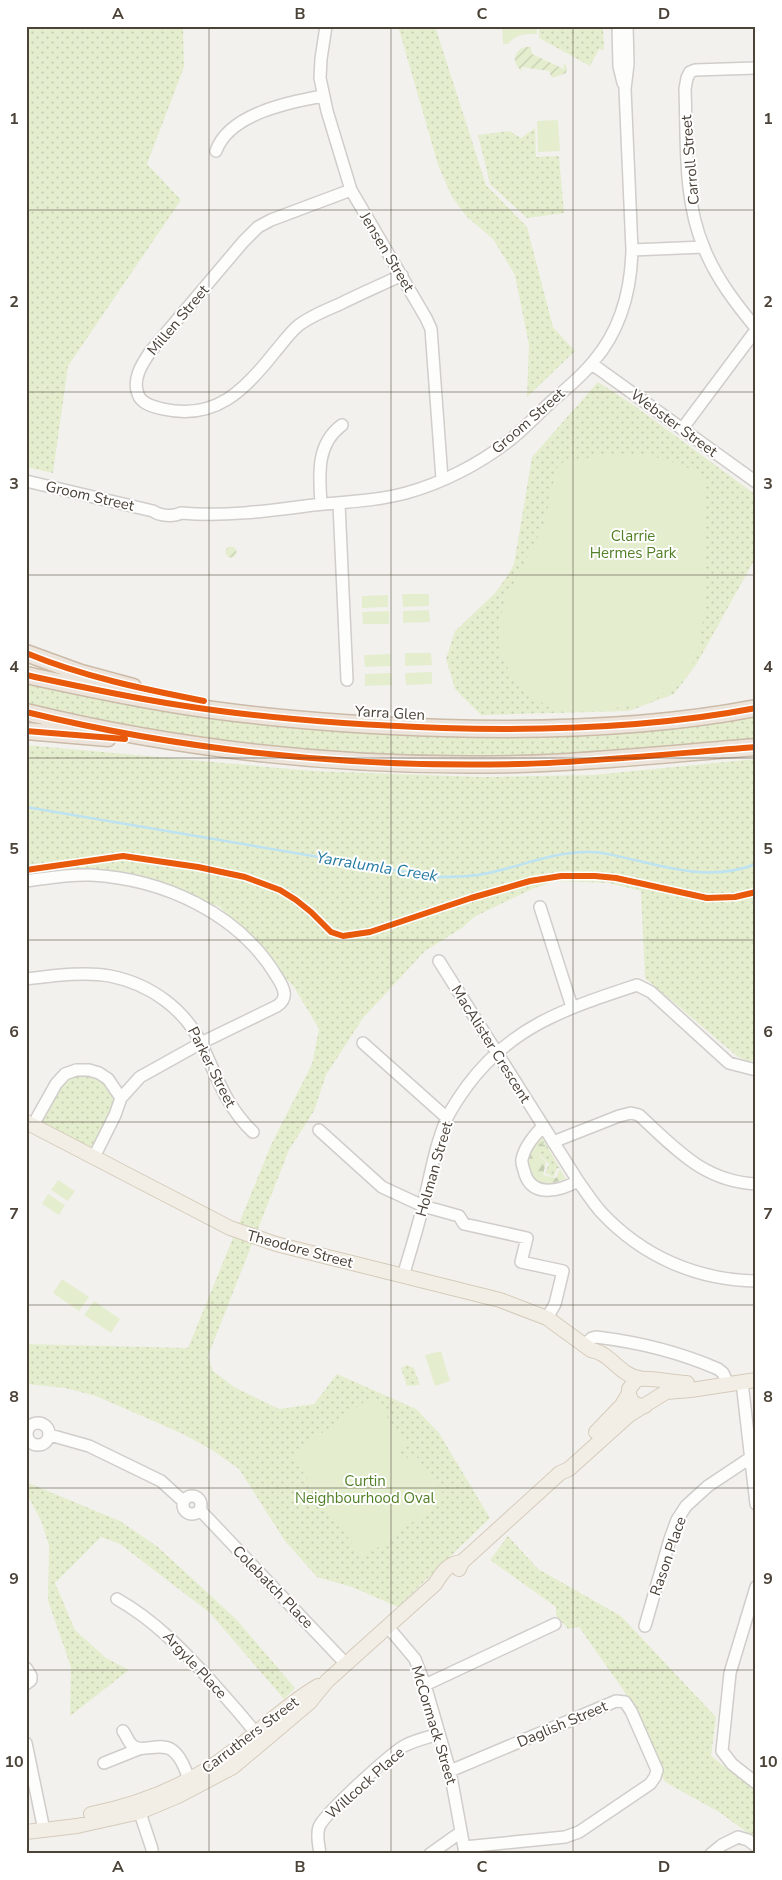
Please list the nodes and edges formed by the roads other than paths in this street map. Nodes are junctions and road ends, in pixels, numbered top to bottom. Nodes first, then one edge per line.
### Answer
1 (326, 26) edge
2 (618, 26) edge
3 (627, 26) edge
4 (756, 68) edge
5 (625, 89) junction
6 (323, 96) junction
7 (216, 151) dead end
8 (351, 190) junction
9 (704, 247) junction
10 (632, 250) junction
11 (402, 275) junction
12 (756, 329) edge
13 (592, 364) junction
14 (342, 425) dead end
15 (682, 429) junction
16 (442, 479) junction
17 (26, 481) edge
18 (756, 482) edge
19 (321, 504) junction
20 (339, 504) junction
21 (26, 653) edge
22 (26, 675) edge
23 (348, 680) dead end
24 (756, 708) edge
25 (26, 712) edge
26 (485, 729) junction
27 (26, 731) edge
28 (200, 745) junction
29 (756, 747) edge
30 (26, 881) edge
31 (540, 907) dead end
32 (439, 961) dead end
33 (26, 979) edge
34 (572, 1007) junction
35 (201, 1043) junction
36 (363, 1043) dead end
37 (497, 1053) junction
38 (756, 1070) edge
39 (121, 1098) junction
40 (447, 1118) junction
41 (30, 1124) edge
42 (543, 1126) junction
43 (319, 1130) dead end
44 (252, 1132) dead end
45 (553, 1142) junction
46 (94, 1157) junction
47 (578, 1181) junction
48 (756, 1184) edge
49 (423, 1206) junction
50 (403, 1276) junction
51 (756, 1281) edge
52 (547, 1318) junction
53 (588, 1347) junction
54 (643, 1378) junction
55 (737, 1383) edge
56 (629, 1392) junction
57 (649, 1403) junction
58 (50, 1435) dead end
59 (750, 1458) junction
60 (560, 1473) junction
61 (756, 1504) edge
62 (756, 1587) edge
63 (118, 1599) dead end
64 (556, 1624) dead end
65 (645, 1626) dead end
66 (388, 1627) junction
67 (346, 1664) junction
68 (26, 1668) edge
69 (26, 1684) edge
70 (425, 1685) junction
71 (123, 1731) dead end
72 (440, 1734) junction
73 (259, 1738) junction
74 (26, 1743) edge
75 (139, 1749) junction
76 (104, 1763) dead end
77 (450, 1771) junction
78 (756, 1783) edge
79 (191, 1784) junction
80 (138, 1807) junction
81 (26, 1824) edge
82 (44, 1826) junction
83 (26, 1832) edge
84 (461, 1832) junction
85 (756, 1846) edge
86 (464, 1850) edge
87 (152, 1854) edge
88 (320, 1854) edge
89 (430, 1854) edge
90 (711, 1854) edge

1 - 6 street, Jensen Street
2 - 5 street, Groom Street
3 - 5 street, Groom Street
4 - 9 street, Carroll Street
5 - 10 street, Groom Street
6 - 7 street
6 - 8 street, Jensen Street
8 - 11 street, Jensen Street
8 - 11 street, Millen Street
9 - 10 street
9 - 12 street, Carroll Street
10 - 13 street, Groom Street
11 - 16 street, Jensen Street
12 - 15 street
13 - 15 street, Webster Street
13 - 16 street, Groom Street
14 - 19 street
15 - 18 street, Webster Street
16 - 20 street, Groom Street
17 - 19 street, Groom Street
19 - 20 street, Groom Street
20 - 23 street
21 - 26 highway
22 - 26 highway, Yarra Glen
24 - 26 highway, Yarra Glen
25 - 28 highway
27 - 28 highway
28 - 29 highway
30 - 35 street
31 - 34 street
32 - 37 street, MacAlister Crescent
33 - 35 street, Parker Street
34 - 37 street, Holman Street
34 - 38 street, Holman Street
35 - 39 street
35 - 44 street, Parker Street
36 - 40 street
37 - 40 street, Holman Street
37 - 42 street, MacAlister Crescent
39 - 41 street
39 - 46 street
40 - 49 street, Holman Street
41 - 46 main road, Theodore Street
42 - 45 street, MacAlister Crescent
42 - 47 street
43 - 49 street
45 - 47 street, MacAlister Crescent
45 - 48 street
46 - 50 main road, Theodore Street
47 - 51 street, MacAlister Crescent
49 - 50 street, Holman Street
49 - 52 street
50 - 52 main road, Theodore Street
52 - 53 main road, Theodore Street
53 - 54 main road, Theodore Street
53 - 55 street
53 - 56 main road, Theodore Street
54 - 55 main road, Theodore Street
54 - 56 main road
54 - 57 main road
55 - 57 main road
55 - 59 street
56 - 57 main road
56 - 60 main road, Carruthers Street
57 - 60 main road, Carruthers Street
58 - 67 street, Colebatch Place
59 - 61 street
59 - 65 street, Rason Place
60 - 66 main road, Carruthers Street
62 - 78 street
63 - 73 street, Argyle Place
64 - 70 street
66 - 67 main road, Carruthers Street
66 - 70 street, McCormack Street
67 - 73 main road, Carruthers Street
68 - 69 street
70 - 72 street, McCormack Street
71 - 75 street
72 - 77 street, McCormack Street
72 - 88 street, Willcock Place
73 - 79 main road, Carruthers Street
74 - 82 street
75 - 76 street
75 - 79 street
77 - 84 street, McCormack Street
77 - 86 street, Daglish Street
79 - 80 main road, Carruthers Street
80 - 82 main road, Carruthers Street
80 - 87 street
81 - 82 main road, Carruthers Street
82 - 83 main road, Carruthers Street
84 - 86 street, McCormack Street
84 - 89 street
85 - 90 street

